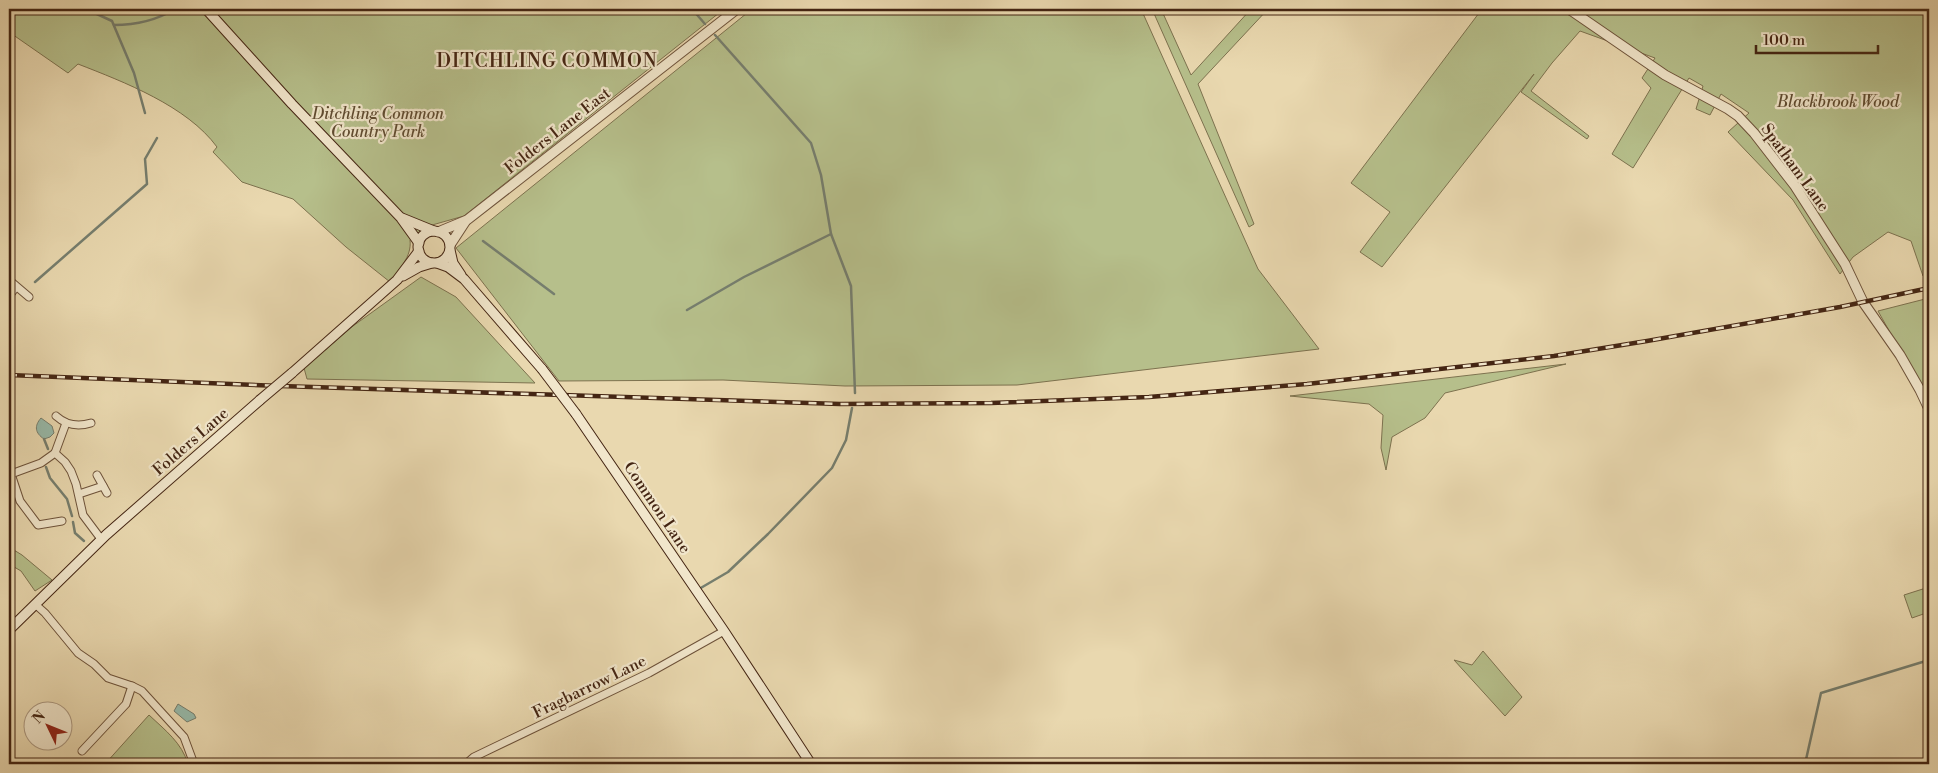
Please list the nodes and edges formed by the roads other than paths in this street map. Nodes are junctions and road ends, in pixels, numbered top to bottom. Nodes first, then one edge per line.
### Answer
1 (206, 9) edge
2 (737, 9) edge
3 (1569, 9) edge
4 (401, 218) junction
5 (467, 220) junction
6 (436, 231) junction
7 (419, 247) junction
8 (450, 247) junction
9 (435, 263) junction
10 (464, 279) junction
11 (9, 280) edge
12 (397, 280) junction
13 (16, 287) junction
14 (9, 296) edge
15 (29, 297) dead end
16 (1929, 409) edge
17 (56, 416) dead end
18 (66, 423) junction
19 (91, 423) dead end
20 (55, 453) junction
21 (10, 471) edge
22 (98, 475) dead end
23 (78, 494) junction
24 (62, 522) dead end
25 (102, 539) junction
26 (36, 605) junction
27 (9, 630) edge
28 (724, 631) junction
29 (132, 686) junction
30 (82, 750) dead end
31 (194, 764) edge
32 (466, 764) edge
33 (811, 764) edge

1 - 4 main road
2 - 5 main road, Folders Lane East
3 - 16 main road, Spatham Lane
4 - 6 main road
4 - 7 main road
5 - 6 main road, Folders Lane East
5 - 8 main road, Folders Lane East
6 - 7 main road
6 - 8 main road
7 - 9 main road
7 - 12 main road, Folders Lane
8 - 9 main road
8 - 10 main road, Common Lane
9 - 10 main road, Common Lane
9 - 12 main road, Folders Lane
10 - 28 main road, Common Lane, bridge
11 - 13 street
12 - 25 main road, Folders Lane, bridge
13 - 14 street
13 - 15 street
17 - 18 street
18 - 19 street
18 - 20 street
20 - 21 street
20 - 23 street
21 - 24 street
22 - 23 street
23 - 25 street
25 - 26 main road, Folders Lane
26 - 27 main road, Folders Lane
26 - 29 street
28 - 32 street, Fragbarrow Lane
28 - 33 main road, Common Lane
29 - 30 street
29 - 31 street

